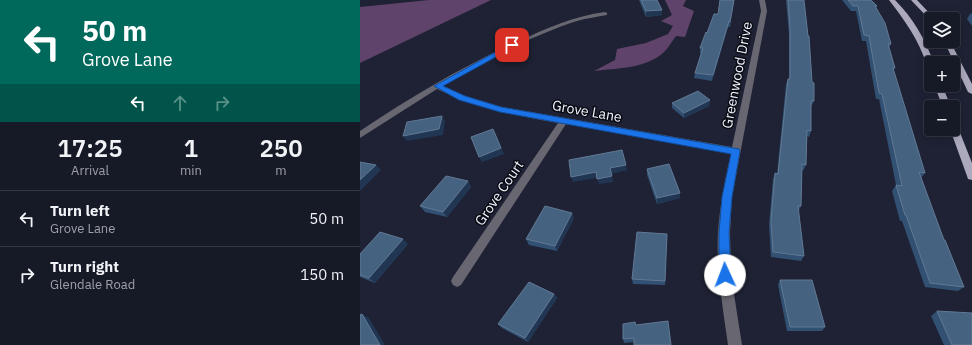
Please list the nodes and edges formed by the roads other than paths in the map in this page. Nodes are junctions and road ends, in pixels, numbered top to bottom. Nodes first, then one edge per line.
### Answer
1 (762, 0) edge
2 (892, 0) edge
3 (914, 0) edge
4 (925, 12) edge
5 (605, 14) dead end
6 (950, 48) edge
7 (928, 56) edge
8 (437, 86) junction
9 (972, 92) edge
10 (564, 121) junction
11 (360, 135) edge
12 (957, 136) edge
13 (736, 151) junction
14 (972, 176) edge
15 (457, 281) dead end
16 (735, 345) edge

1 - 13 street, Greenwood Drive
2 - 7 main road
3 - 4 main road
5 - 8 street
6 - 9 main road
8 - 10 street, Grove Lane
8 - 11 street
10 - 13 street, Grove Lane
10 - 15 street, Grove Court
12 - 14 main road
13 - 16 street, Greenwood Drive

